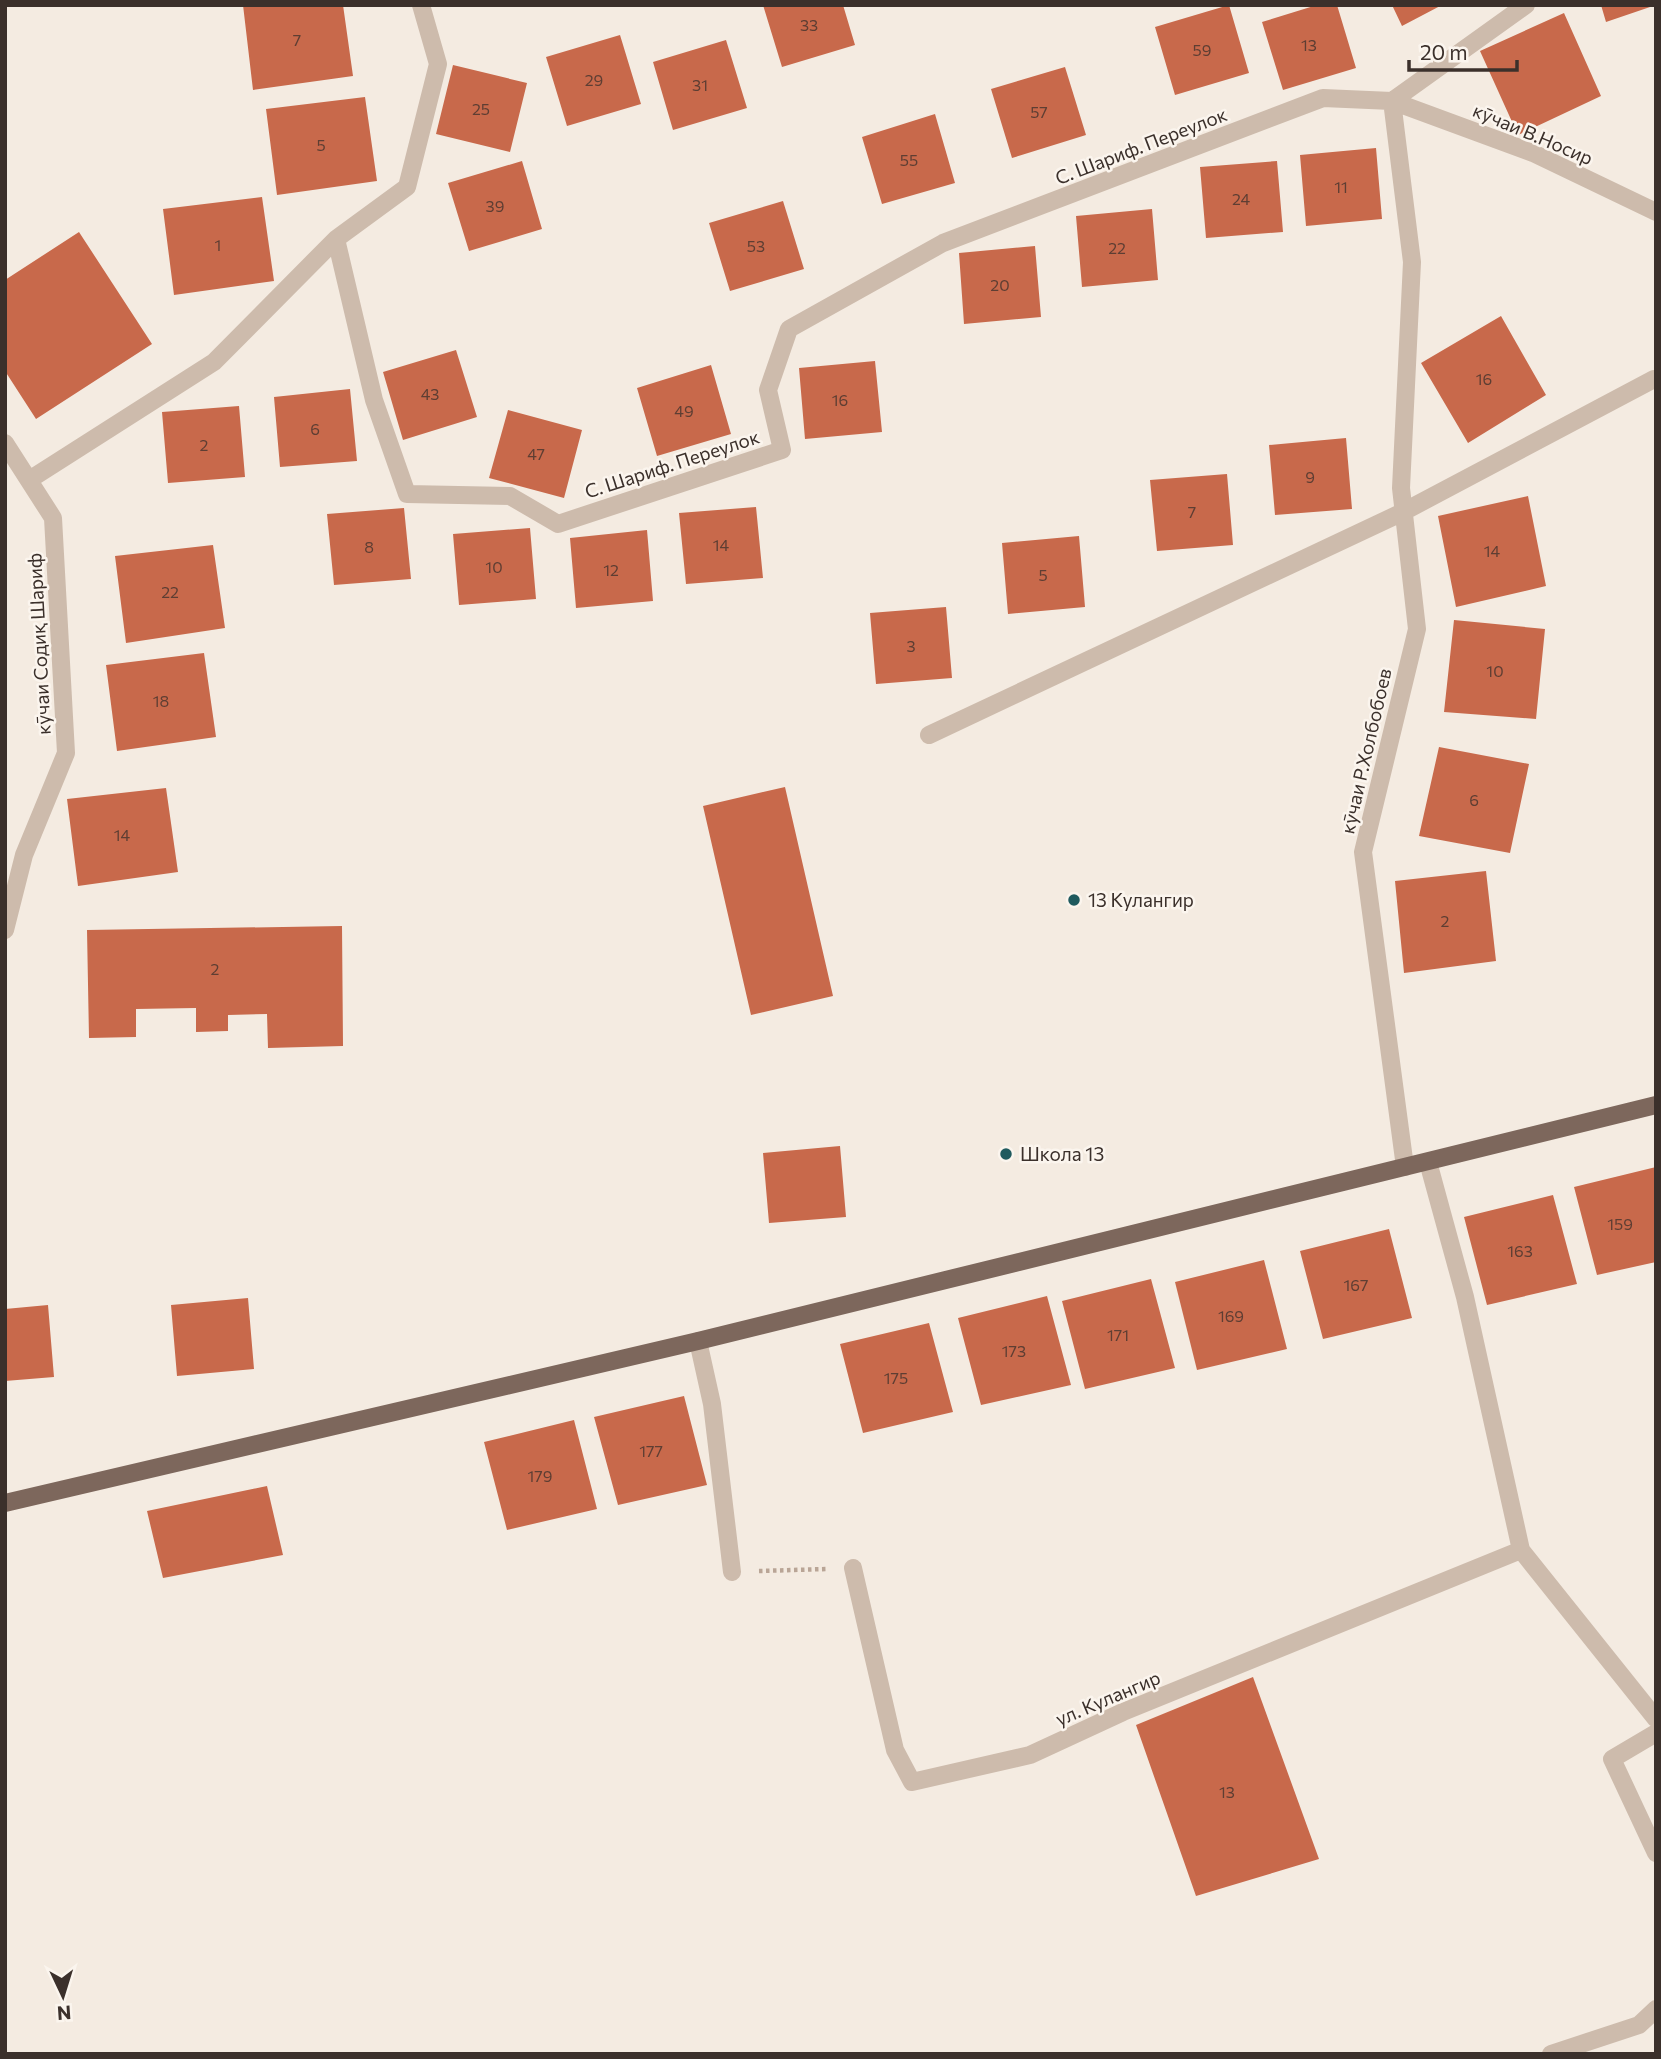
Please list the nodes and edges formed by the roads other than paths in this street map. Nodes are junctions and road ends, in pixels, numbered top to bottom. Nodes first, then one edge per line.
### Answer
1 (421, 5) edge
2 (1526, 5) edge
3 (1392, 102) junction
4 (1656, 212) edge
5 (336, 239) junction
6 (1654, 379) dead end
7 (5, 443) edge
8 (29, 480) junction
9 (1403, 512) junction
10 (929, 735) dead end
11 (5, 930) edge
12 (1656, 1105) edge
13 (1428, 1161) junction
14 (1405, 1167) junction
15 (698, 1341) junction
16 (5, 1503) edge
17 (1521, 1550) junction
18 (853, 1568) road end
19 (732, 1572) road end
20 (1656, 1718) edge
21 (1656, 1733) edge
22 (1656, 1853) edge
23 (1656, 2009) edge
24 (1551, 2054) edge

1 - 5 street
2 - 3 street
3 - 4 street, кӯчаи В.Носир
3 - 5 street, С. Шариф. Переулок
3 - 9 street, кӯчаи Р.Холбобоев
5 - 8 street
6 - 9 street
7 - 8 street, кӯчаи Содиқ Шариф
8 - 11 street, кӯчаи Содиқ Шариф
9 - 10 street
9 - 14 street, кӯчаи Р.Холбобоев
12 - 13 main road
13 - 14 main road
13 - 17 street
14 - 15 main road
15 - 16 main road
15 - 19 street
17 - 18 street, ул. Кулангир
17 - 20 street
21 - 22 street
23 - 24 street

